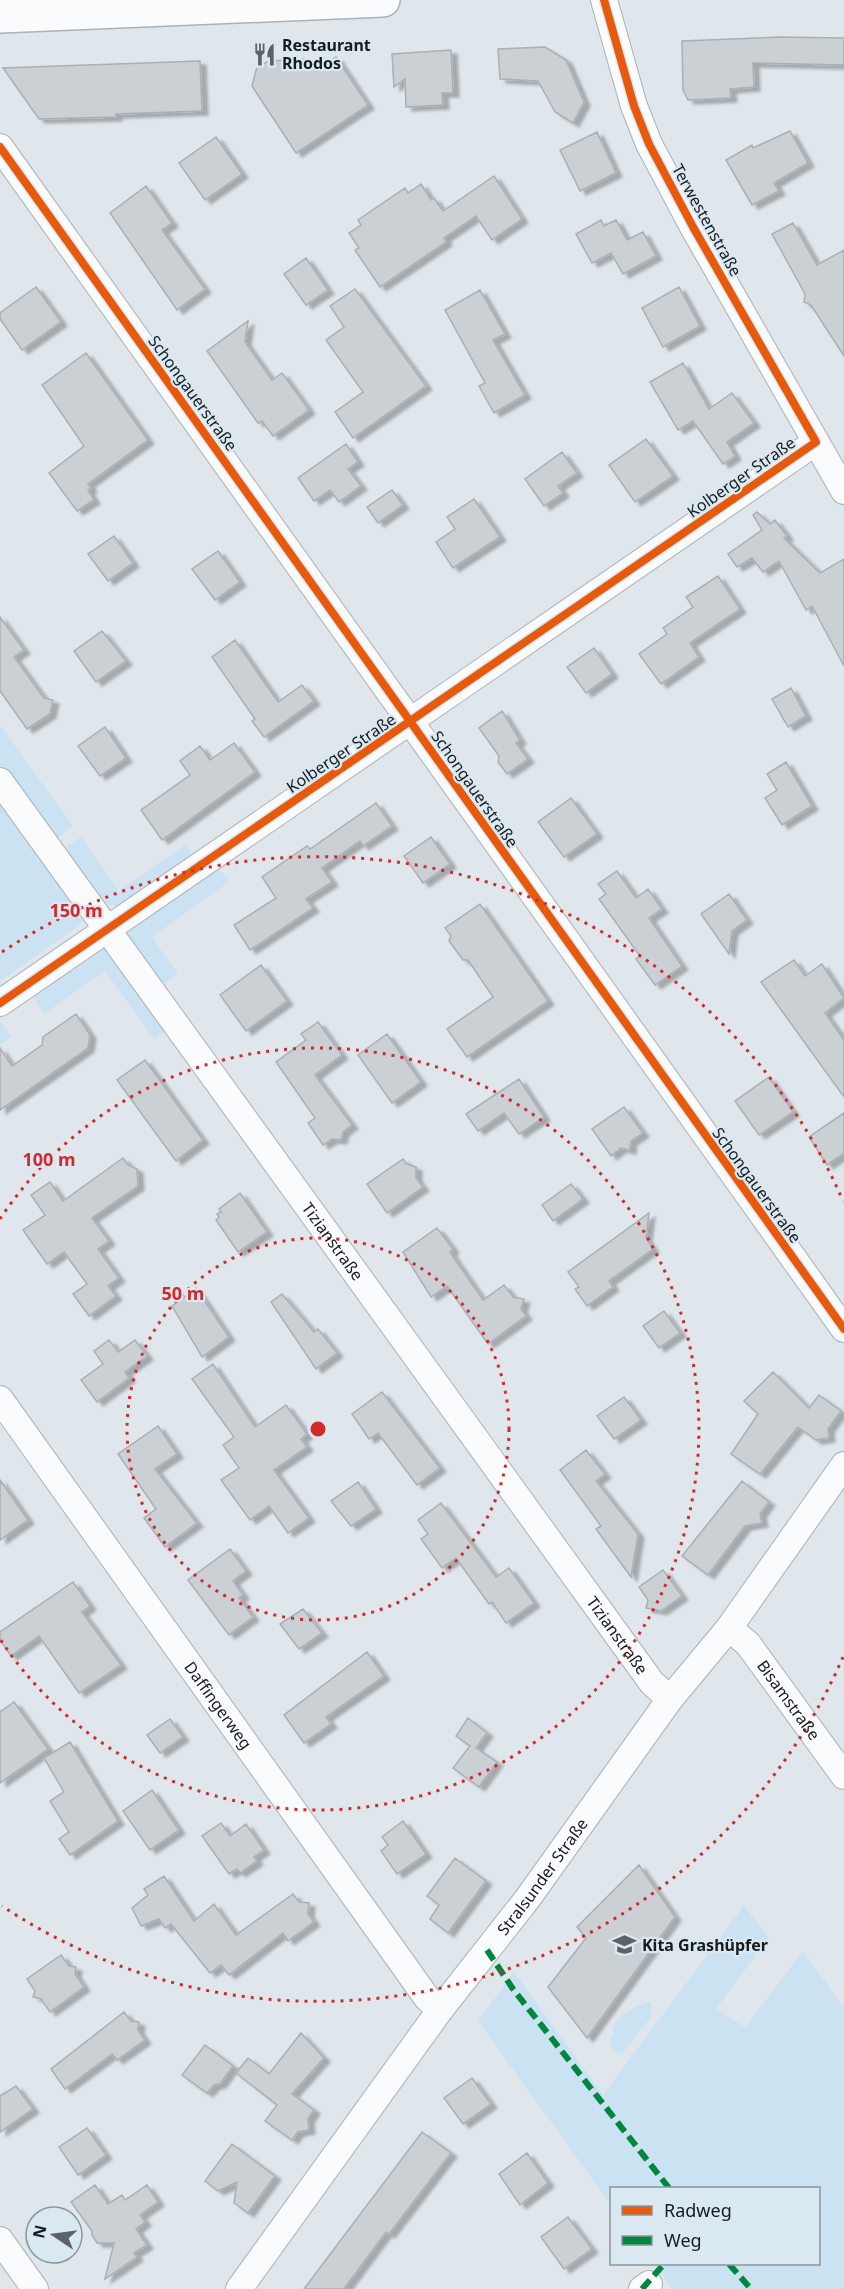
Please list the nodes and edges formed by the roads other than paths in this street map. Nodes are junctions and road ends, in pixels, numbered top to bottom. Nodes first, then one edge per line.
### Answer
1 (383, 0) edge
2 (604, 0) edge
3 (0, 16) edge
4 (0, 147) edge
5 (816, 442) junction
6 (844, 491) edge
7 (411, 722) junction
8 (0, 781) edge
9 (105, 929) junction
10 (0, 1003) edge
11 (844, 1329) edge
12 (0, 1399) edge
13 (844, 1465) edge
14 (729, 1628) junction
15 (670, 1699) junction
16 (844, 1776) edge
17 (440, 2010) junction
18 (0, 2240) edge
19 (35, 2289) edge
20 (239, 2289) edge

1 - 3 main road
2 - 5 street, Terwestenstraße
4 - 7 street, Schongauerstraße
5 - 6 street, Terwestenstraße
5 - 7 street, Kolberger Straße
7 - 9 street, Kolberger Straße
7 - 11 street, Schongauerstraße
8 - 9 street, Tizianstraße
9 - 10 street, Kolberger Straße
9 - 15 street, Tizianstraße
12 - 17 street, Daffingerweg
13 - 14 street, Stralsunder Straße
14 - 15 street, Stralsunder Straße
14 - 16 street, Bisamstraße
15 - 17 street, Stralsunder Straße
17 - 20 street, Stralsunder Straße
18 - 19 street

